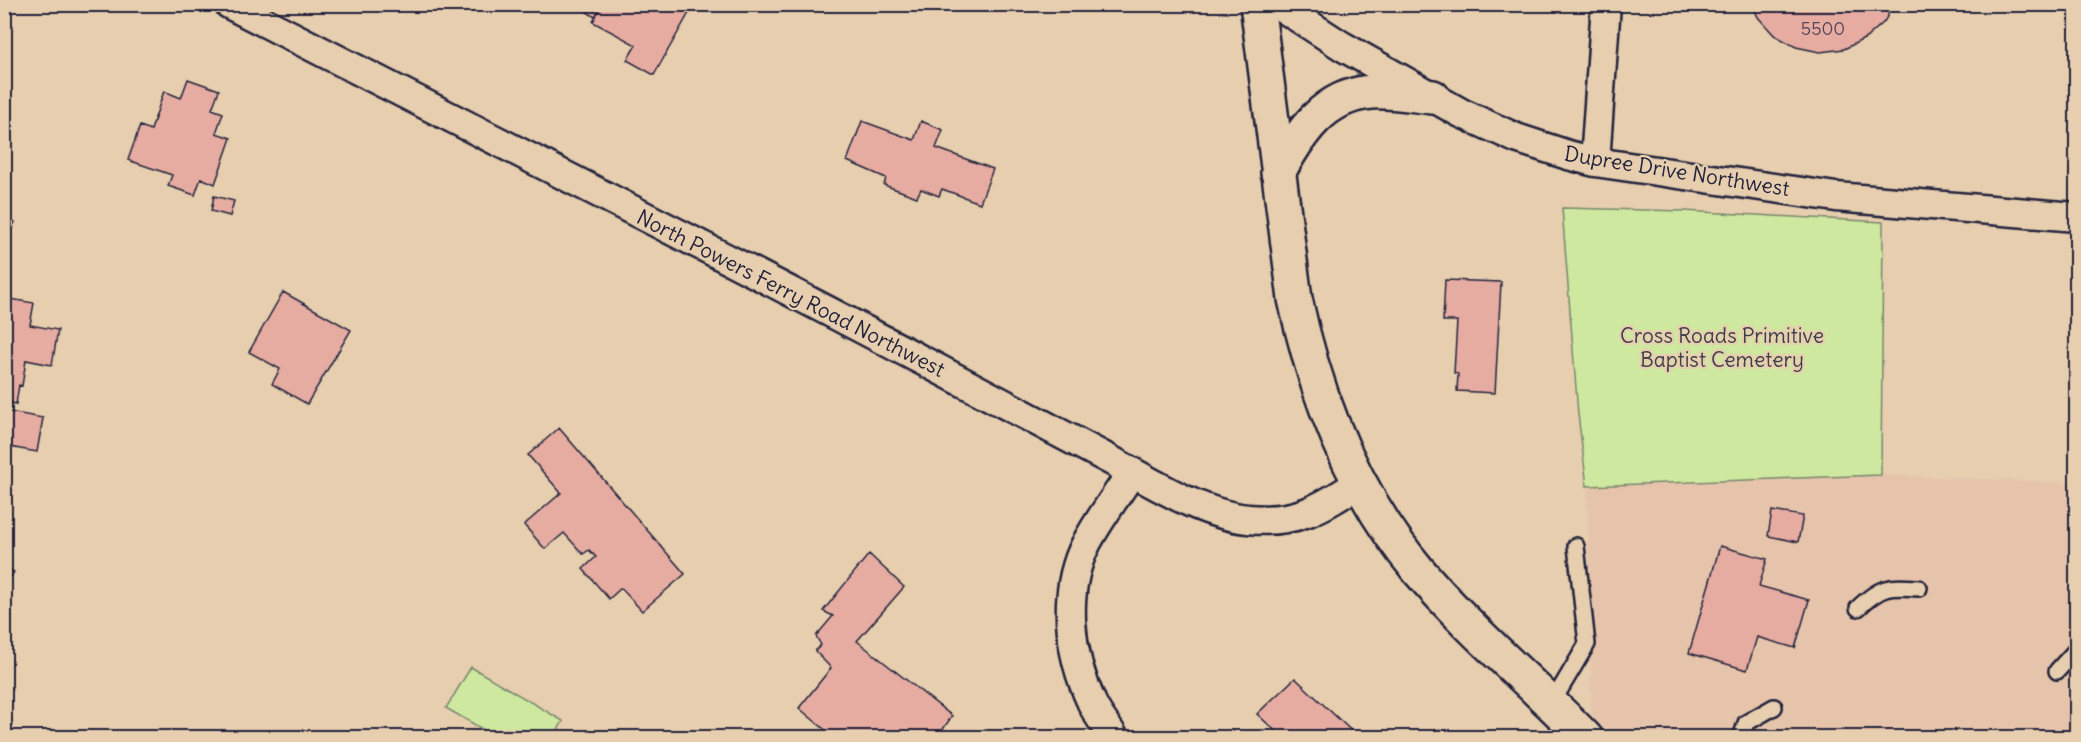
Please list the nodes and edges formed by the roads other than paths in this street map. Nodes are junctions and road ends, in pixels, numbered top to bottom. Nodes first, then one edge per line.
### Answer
1 (229, 4) edge
2 (1257, 4) edge
3 (1277, 4) edge
4 (1606, 4) edge
5 (1433, 97) junction
6 (1595, 162) junction
7 (1278, 173) junction
8 (2076, 217) edge
9 (1132, 472) junction
10 (1359, 483) junction
11 (1576, 546) dead end
12 (1919, 588) dead end
13 (1858, 608) dead end
14 (2076, 650) edge
15 (2057, 671) dead end
16 (1552, 703) junction
17 (1774, 707) dead end
18 (1114, 738) edge
19 (1586, 738) edge
20 (1741, 738) edge

1 - 9 street, North Powers Ferry Road Northwest
2 - 7 street
3 - 5 street, Dupree Drive Northwest
4 - 6 street
5 - 6 street, Dupree Drive Northwest
5 - 7 street
6 - 8 street, Dupree Drive Northwest
7 - 10 street
9 - 10 street, North Powers Ferry Road Northwest
9 - 18 street
10 - 16 street
11 - 16 lane
12 - 13 lane
14 - 15 lane
16 - 19 street
17 - 20 lane

